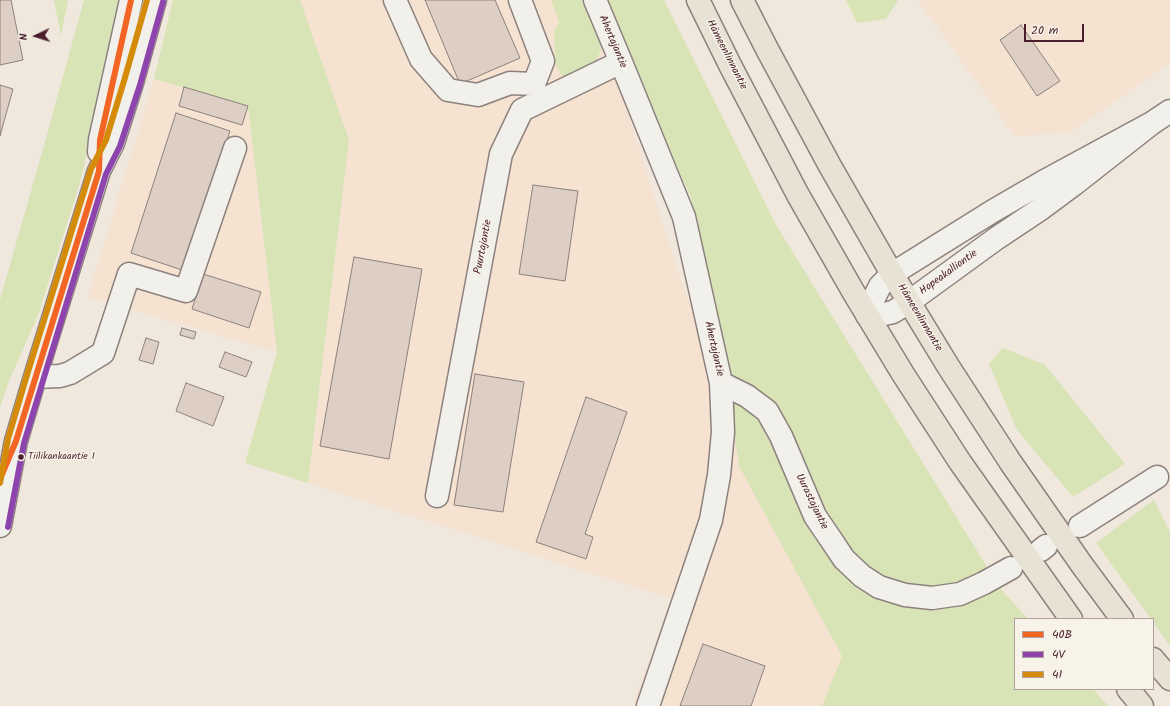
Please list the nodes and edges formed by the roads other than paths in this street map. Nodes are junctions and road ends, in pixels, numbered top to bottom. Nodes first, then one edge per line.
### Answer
1 (131, 0) edge
2 (155, 0) edge
3 (395, 0) edge
4 (520, 0) edge
5 (595, 0) edge
6 (698, 0) edge
7 (742, 0) edge
8 (621, 62) junction
9 (538, 92) junction
10 (1170, 111) edge
11 (1152, 123) junction
12 (235, 148) dead end
13 (99, 172) junction
14 (892, 274) junction
15 (909, 302) junction
16 (868, 315) junction
17 (35, 377) junction
18 (721, 383) junction
19 (16, 441) junction
20 (1157, 477) dead end
21 (0, 479) edge
22 (437, 496) dead end
23 (0, 526) edge
24 (1080, 526) dead end
25 (1011, 568) dead end
26 (1070, 618) edge
27 (1121, 618) edge
28 (1154, 660) edge
29 (1170, 679) edge
30 (1129, 690) edge
31 (648, 706) edge
32 (1142, 706) edge

1 - 13 street
2 - 13 street
3 - 9 street
4 - 9 street
5 - 8 street, Ahertajantie
6 - 16 main road, Hämeenlinnantie
7 - 14 main road, Hämeenlinnantie
8 - 9 street, Puurtajantie
8 - 18 street, Ahertajantie
9 - 22 street, Puurtajantie
10 - 11 street, Hopeakalliontie
11 - 14 street, Hopeakalliontie
11 - 15 street, Hopeakalliontie
12 - 17 street
13 - 17 street
14 - 15 main road, Hämeenlinnantie
14 - 16 street, Hopeakalliontie
15 - 16 street, Hopeakalliontie
15 - 27 main road, Hämeenlinnantie
16 - 26 main road, Hämeenlinnantie
17 - 19 street
18 - 25 street, Uurastajantie
18 - 31 street, Ahertajantie
19 - 21 street
19 - 23 street
20 - 24 street
28 - 29 main road
30 - 32 main road

